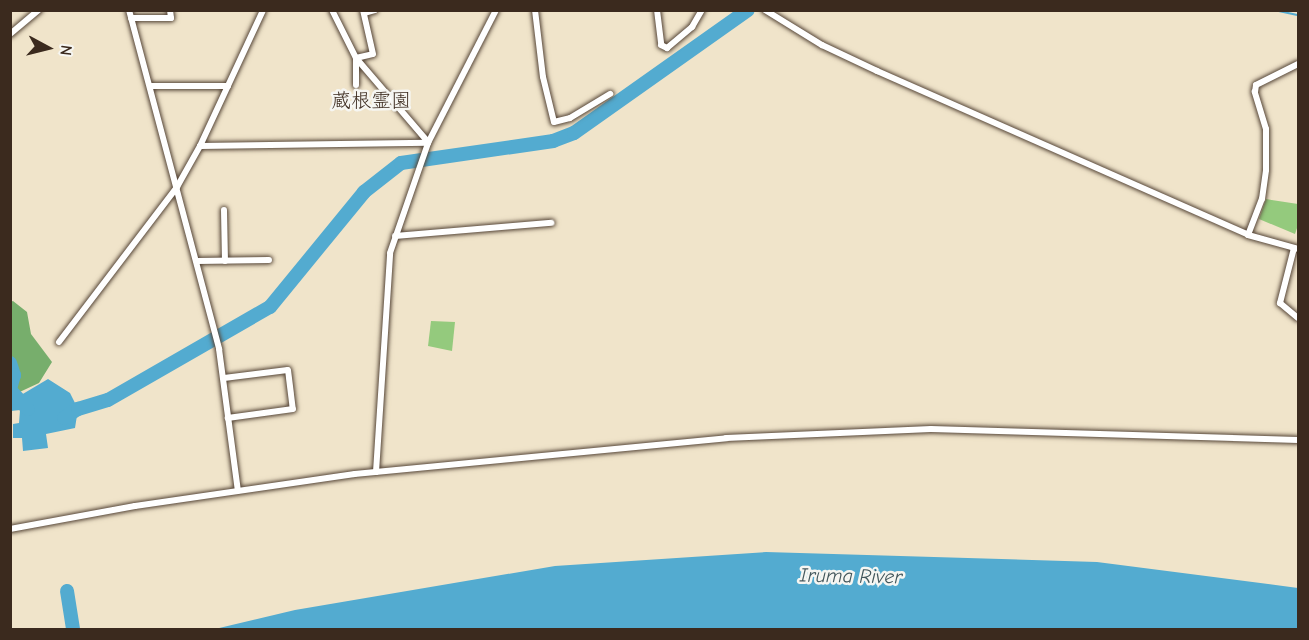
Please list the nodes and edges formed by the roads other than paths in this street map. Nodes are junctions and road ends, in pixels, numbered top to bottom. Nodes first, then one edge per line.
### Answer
1 (39, 10) edge
2 (170, 10) edge
3 (263, 10) edge
4 (332, 10) edge
5 (375, 10) edge
6 (496, 10) edge
7 (535, 10) edge
8 (657, 10) edge
9 (702, 10) edge
10 (766, 11) edge
11 (364, 12) edge
12 (130, 14) edge
13 (10, 34) edge
14 (356, 58) junction
15 (1299, 64) edge
16 (356, 85) dead end
17 (150, 86) junction
18 (228, 86) junction
19 (610, 94) dead end
20 (428, 143) junction
21 (200, 146) junction
22 (177, 187) junction
23 (224, 210) dead end
24 (550, 223) dead end
25 (1248, 235) junction
26 (395, 236) junction
27 (1296, 248) edge
28 (269, 260) dead end
29 (196, 261) junction
30 (225, 261) junction
31 (1299, 318) edge
32 (59, 342) dead end
33 (224, 378) junction
34 (228, 418) junction
35 (1299, 440) edge
36 (376, 472) junction
37 (238, 492) junction
38 (10, 529) edge

1 - 13 street
2 - 12 street
3 - 18 street
4 - 14 street
5 - 11 street
6 - 20 street
7 - 19 street
8 - 9 street
10 - 25 street
11 - 14 street
12 - 17 street
14 - 16 street
14 - 20 street
15 - 25 street
17 - 18 street
17 - 22 street
18 - 21 street
20 - 21 street
20 - 26 street
21 - 22 street
22 - 29 street
22 - 32 street
23 - 30 street
24 - 26 street
25 - 27 street
26 - 36 street
27 - 31 street
28 - 30 street
29 - 30 street
29 - 33 street
33 - 34 street
33 - 34 street
34 - 37 street
35 - 36 street
36 - 37 street
37 - 38 street

